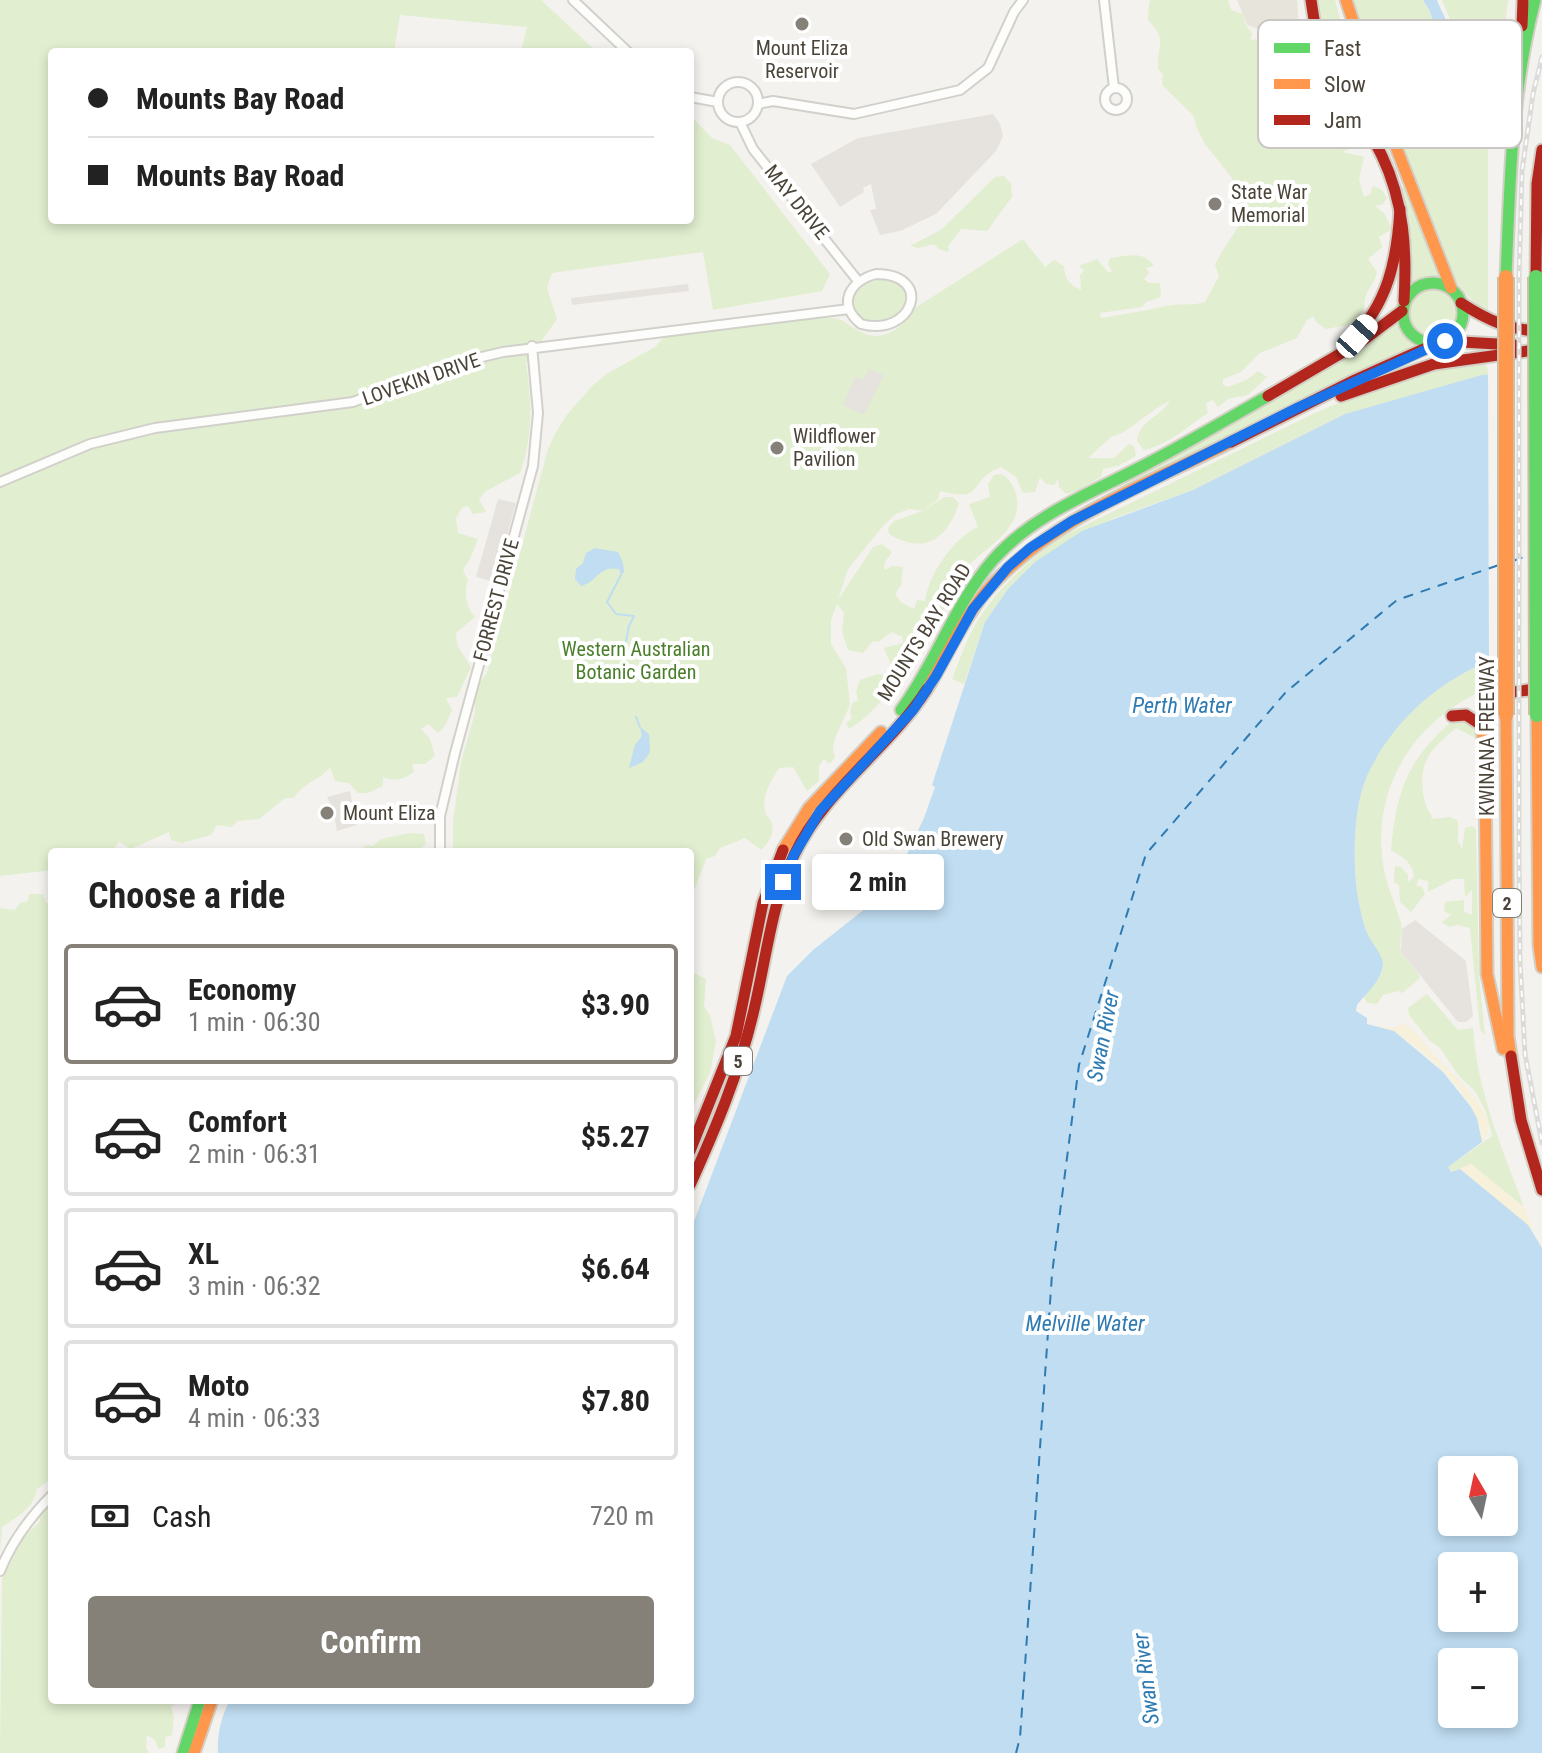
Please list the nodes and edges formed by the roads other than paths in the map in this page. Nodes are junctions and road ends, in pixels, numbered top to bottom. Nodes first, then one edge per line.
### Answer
1 (573, 0) edge
2 (1023, 0) edge
3 (1104, 0) edge
4 (1311, 0) edge
5 (1346, 0) edge
6 (1523, 0) edge
7 (1535, 0) edge
8 (1542, 14) edge
9 (1314, 20) edge
10 (1351, 20) edge
11 (624, 48) edge
12 (1522, 50) joint
13 (1522, 68) edge
14 (1114, 88) dead end
15 (694, 98) edge
16 (718, 102) junction
17 (758, 104) junction
18 (740, 122) junction
19 (1377, 148) edge
20 (1396, 148) edge
21 (1513, 148) edge
22 (1542, 150) edge
23 (1400, 209) junction
24 (858, 281) junction
25 (1451, 288) junction
26 (1461, 303) junction
27 (1403, 306) junction
28 (849, 309) junction
29 (1542, 331) edge
30 (1441, 342) junction
31 (532, 346) junction
32 (1542, 347) edge
33 (1312, 370) junction
34 (1200, 457) junction
35 (0, 482) edge
36 (1542, 688) edge
37 (1452, 716) dead end
38 (1481, 725) junction
39 (440, 848) edge
40 (1542, 967) edge
41 (1516, 1091) junction
42 (694, 1141) edge
43 (694, 1176) edge
44 (1542, 1190) edge
45 (48, 1499) edge
46 (0, 1571) edge
47 (199, 1704) edge
48 (211, 1704) edge
49 (183, 1753) edge
50 (194, 1753) edge

1 - 11 street
2 - 17 street
3 - 14 street
4 - 9 main road
5 - 10 main road
6 - 12 main road
7 - 12 main road, 2
8 - 13 main road
15 - 16 street
16 - 17 street
16 - 18 street
17 - 18 street
18 - 24 street, MAY DRIVE
19 - 23 main road
20 - 25 main road
21 - 41 main road, KWINANA FREEWAY / 2, bridge
22 - 40 main road, bridge
23 - 27 main road
23 - 33 main road, 5
24 - 28 street
24 - 28 street
25 - 26 main road
25 - 27 main road, 5
26 - 29 main road
26 - 30 main road
27 - 30 main road, 5
27 - 33 main road, MOUNTS BAY ROAD / 5
28 - 31 street, LOVEKIN DRIVE
30 - 32 main road, 5
30 - 34 main road, MOUNTS BAY ROAD / 5
31 - 35 street, LOVEKIN DRIVE
31 - 39 street, FORREST DRIVE
32 - 34 main road, 5
33 - 42 main road, MOUNTS BAY ROAD / 5
34 - 43 main road, MOUNTS BAY ROAD / 5
36 - 38 main road
37 - 38 main road
38 - 41 main road
41 - 44 main road, KWINANA FREEWAY / 2
45 - 46 street
47 - 49 main road
48 - 50 main road

